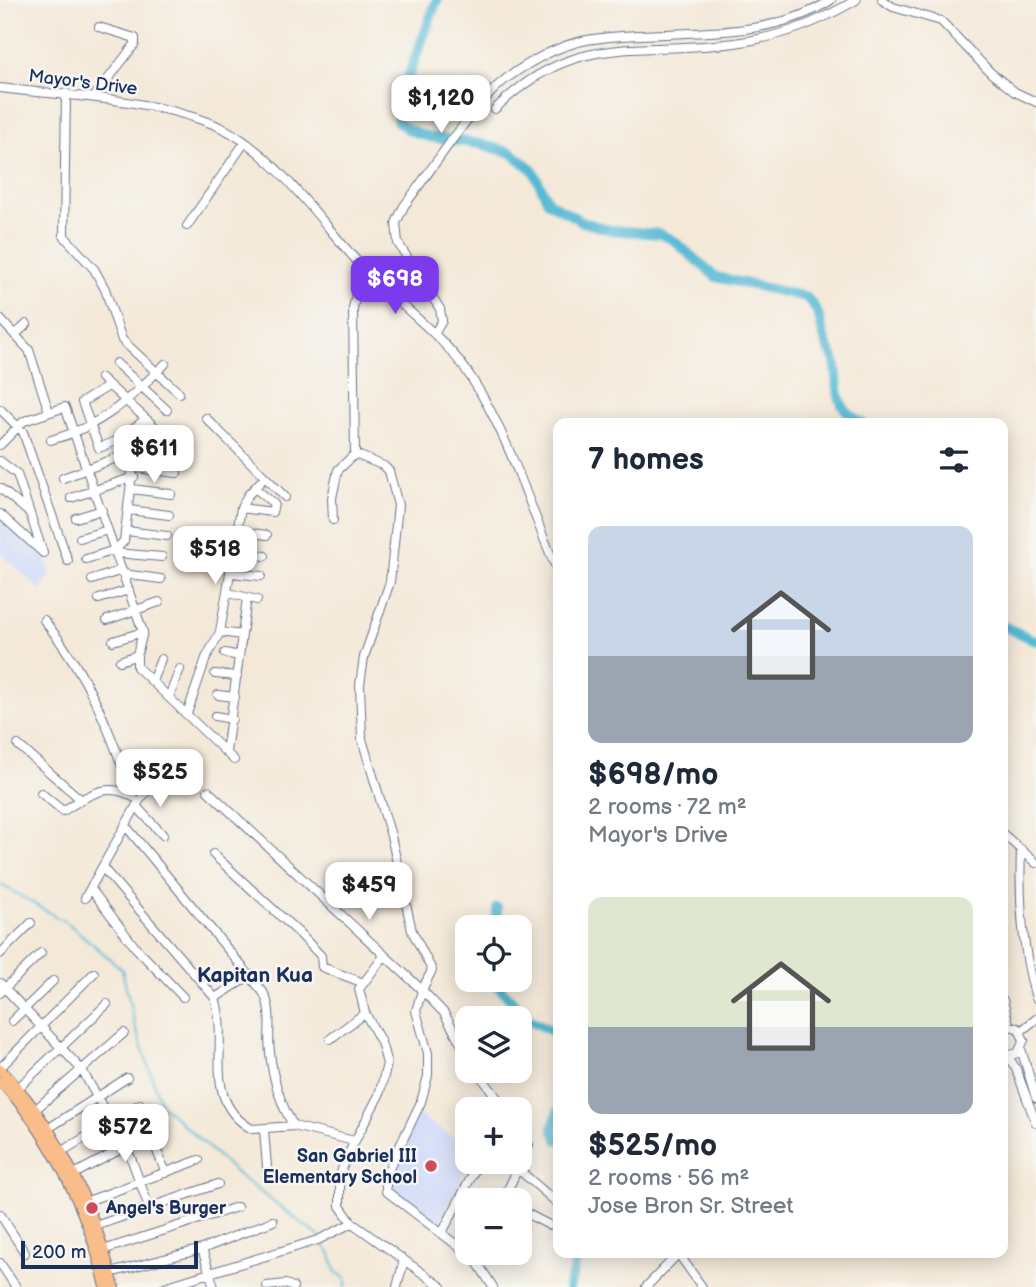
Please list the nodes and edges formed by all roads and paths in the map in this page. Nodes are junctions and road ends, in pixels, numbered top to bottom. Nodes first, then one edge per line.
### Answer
1 (831, 0) edge
2 (856, 0) edge
3 (882, 0) edge
4 (99, 27) dead end
5 (0, 88) edge
6 (66, 93) junction
7 (95, 96) junction
8 (1036, 102) edge
9 (495, 108) dead end
10 (245, 142) junction
11 (187, 226) dead end
12 (370, 276) junction
13 (0, 319) edge
14 (27, 324) dead end
15 (16, 334) junction
16 (434, 334) junction
17 (116, 363) dead end
18 (165, 364) dead end
19 (157, 372) junction
20 (101, 378) dead end
21 (109, 386) junction
22 (142, 387) junction
23 (180, 393) dead end
24 (128, 402) junction
25 (0, 409) edge
26 (167, 410) dead end
27 (49, 412) junction
28 (206, 418) dead end
29 (146, 419) junction
30 (90, 425) junction
31 (18, 427) junction
32 (74, 434) junction
33 (51, 440) dead end
34 (1, 441) edge
35 (135, 448) junction
36 (355, 454) junction
37 (0, 461) edge
38 (88, 470) junction
39 (134, 472) junction
40 (177, 473) dead end
41 (63, 478) dead end
42 (264, 478) junction
43 (0, 488) edge
44 (255, 488) junction
45 (132, 489) junction
46 (95, 490) junction
47 (171, 494) dead end
48 (285, 497) dead end
49 (71, 498) dead end
50 (241, 508) junction
51 (102, 510) junction
52 (129, 510) junction
53 (27, 512) junction
54 (0, 514) edge
55 (169, 515) dead end
56 (76, 518) dead end
57 (333, 520) dead end
58 (108, 530) junction
59 (127, 531) junction
60 (237, 531) junction
61 (267, 535) dead end
62 (167, 536) dead end
63 (80, 538) dead end
64 (234, 551) junction
65 (116, 552) junction
66 (265, 556) dead end
67 (162, 557) dead end
68 (86, 559) dead end
69 (553, 560) edge
70 (68, 561) dead end
71 (123, 572) junction
72 (232, 573) junction
73 (261, 576) dead end
74 (161, 579) dead end
75 (92, 580) dead end
76 (129, 590) junction
77 (229, 593) junction
78 (247, 598) junction
79 (99, 599) dead end
80 (257, 600) dead end
81 (159, 602) dead end
82 (136, 610) junction
83 (44, 620) dead end
84 (107, 620) dead end
85 (143, 632) junction
86 (220, 632) junction
87 (242, 635) junction
88 (113, 641) dead end
89 (225, 653) dead end
90 (137, 655) junction
91 (240, 656) junction
92 (161, 659) dead end
93 (120, 661) dead end
94 (180, 669) dead end
95 (215, 674) dead end
96 (237, 676) junction
97 (152, 681) junction
98 (218, 695) dead end
99 (169, 697) junction
100 (235, 697) junction
101 (187, 714) junction
102 (215, 716) dead end
103 (232, 719) junction
104 (18, 745) dead end
105 (226, 752) junction
106 (234, 760) dead end
107 (162, 772) dead end
108 (208, 791) dead end
109 (41, 793) dead end
110 (79, 798) junction
111 (136, 801) junction
112 (125, 825) junction
113 (163, 835) dead end
114 (1008, 838) edge
115 (1021, 849) junction
116 (214, 854) dead end
117 (1036, 863) edge
118 (103, 868) junction
119 (91, 888) junction
120 (85, 898) dead end
121 (31, 923) dead end
122 (41, 953) dead end
123 (0, 954) edge
124 (384, 956) junction
125 (94, 973) dead end
126 (251, 975) junction
127 (53, 981) dead end
128 (360, 982) junction
129 (1034, 987) edge
130 (2, 988) edge
131 (422, 990) junction
132 (183, 997) dead end
133 (215, 998) junction
134 (1036, 998) edge
135 (107, 1004) dead end
136 (25, 1009) junction
137 (365, 1013) junction
138 (1036, 1019) edge
139 (12, 1021) dead end
140 (42, 1026) junction
141 (1008, 1026) edge
142 (1021, 1031) junction
143 (124, 1032) dead end
144 (455, 1033) edge
145 (330, 1040) dead end
146 (63, 1046) junction
147 (1021, 1049) junction
148 (1008, 1055) edge
149 (1008, 1060) edge
150 (0, 1069) edge
151 (82, 1070) junction
152 (127, 1078) dead end
153 (0, 1081) edge
154 (15, 1090) junction
155 (99, 1097) junction
156 (1036, 1098) edge
157 (140, 1104) dead end
158 (36, 1109) junction
159 (112, 1119) junction
160 (1036, 1123) edge
161 (294, 1126) junction
162 (49, 1128) junction
163 (264, 1130) junction
164 (354, 1142) junction
165 (125, 1147) junction
166 (59, 1153) junction
167 (199, 1160) dead end
168 (166, 1172) junction
169 (74, 1174) junction
170 (473, 1174) edge
171 (524, 1174) edge
172 (268, 1179) dead end
173 (140, 1183) junction
174 (218, 1184) dead end
175 (553, 1199) edge
176 (85, 1202) junction
177 (149, 1207) junction
178 (237, 1207) dead end
179 (0, 1214) edge
180 (532, 1216) edge
181 (272, 1222) dead end
182 (352, 1223) junction
183 (549, 1225) dead end
184 (91, 1227) junction
185 (442, 1233) junction
186 (455, 1242) edge
187 (202, 1249) junction
188 (99, 1252) junction
189 (25, 1253) dead end
190 (673, 1258) edge
191 (682, 1258) edge
192 (404, 1260) junction
193 (0, 1263) edge
194 (481, 1265) edge
195 (110, 1273) junction
196 (210, 1274) junction
197 (266, 1286) edge
198 (16, 1287) edge
199 (106, 1287) edge
200 (114, 1287) edge
201 (164, 1287) edge
202 (214, 1287) edge
203 (293, 1287) edge
204 (397, 1287) edge
205 (442, 1287) edge
206 (493, 1287) edge
207 (646, 1287) edge
208 (702, 1287) edge

1 - 16 street
2 - 9 street
3 - 8 street
4 - 7 street
5 - 6 street, Mayor's Drive
6 - 7 street, Mayor's Drive
6 - 19 street
7 - 10 street, Mayor's Drive
10 - 11 street
10 - 12 street, Mayor's Drive
12 - 16 street, Mayor's Drive
12 - 36 street
13 - 15 street
14 - 15 street
15 - 27 street
16 - 69 street, Mayor's Drive
17 - 22 street
18 - 19 street
19 - 22 street
19 - 23 street
20 - 21 street
21 - 24 street
21 - 30 street
22 - 24 street
22 - 26 street
24 - 29 street
24 - 30 street
25 - 31 street
27 - 31 street
27 - 32 street
28 - 42 street
29 - 30 street
29 - 35 street
30 - 32 street
31 - 34 street
31 - 70 street
32 - 33 street
32 - 38 street
35 - 38 street
35 - 39 street
36 - 57 street
36 - 131 street
37 - 53 street
38 - 41 street
38 - 46 street
39 - 40 street
39 - 45 street
39 - 46 street
42 - 44 street
42 - 48 street
43 - 53 street
44 - 50 street
44 - 50 street
45 - 47 street
45 - 52 street
46 - 49 street
46 - 51 street
50 - 60 street
51 - 56 street
51 - 58 street
52 - 55 street
52 - 59 street
53 - 54 street
58 - 63 street
58 - 65 street
59 - 62 street
59 - 65 street
60 - 61 street
60 - 64 street
64 - 66 street
64 - 72 street
65 - 67 street
65 - 68 street
65 - 71 street
71 - 74 street
71 - 75 street
71 - 76 street
72 - 73 street
72 - 77 street
76 - 79 street
76 - 82 street
77 - 78 street
77 - 86 street
78 - 80 street
78 - 87 street
81 - 82 street
82 - 84 street
82 - 85 street
83 - 111 street
85 - 88 street
85 - 90 street
86 - 87 street
86 - 101 street
87 - 91 street
89 - 91 street
90 - 93 street
90 - 97 street
91 - 96 street
92 - 97 street
94 - 99 street
95 - 96 street
96 - 100 street
97 - 99 street
98 - 100 street
99 - 101 street
100 - 103 street
101 - 105 street
102 - 103 street
103 - 105 street
104 - 110 street
105 - 106 street
107 - 111 street
108 - 124 street
109 - 110 street
110 - 111 street
111 - 112 street
111 - 113 street
112 - 118 street
112 - 126 street
114 - 115 street
115 - 117 street
115 - 129 street
116 - 128 street
118 - 119 street
118 - 133 street
119 - 120 street
119 - 132 street
121 - 123 street
122 - 130 street
124 - 128 street
124 - 131 street
125 - 140 street
126 - 133 street
126 - 161 street
127 - 136 street
128 - 137 street
129 - 134 street
130 - 136 street
131 - 144 street
131 - 185 street
133 - 163 street
135 - 146 street
136 - 139 street
136 - 140 street
137 - 145 street
137 - 164 street
138 - 142 street
140 - 146 street
140 - 150 street
141 - 142 street
142 - 147 street
143 - 151 street
146 - 151 street
146 - 154 street
147 - 148 street
147 - 156 street
149 - 160 street
150 - 154 main road
151 - 155 street
151 - 158 street
152 - 155 street
153 - 154 main road
154 - 158 main road
154 - 166 main road
155 - 159 street
155 - 162 street
157 - 159 street
158 - 162 main road
159 - 165 street
159 - 166 street
161 - 163 street
161 - 164 street
162 - 166 main road
163 - 172 street
164 - 182 street
165 - 168 street
165 - 169 street
165 - 173 street
166 - 169 main road
166 - 184 main road
167 - 168 street
168 - 173 street
169 - 176 main road
170 - 185 street
171 - 175 street
173 - 176 street
173 - 177 street
174 - 177 street
176 - 184 main road
177 - 184 street
178 - 188 street
179 - 189 street
180 - 183 street
181 - 187 street
182 - 192 street
182 - 196 street
184 - 188 main road
185 - 186 street
187 - 195 street
187 - 196 street
188 - 195 main road
188 - 199 main road
190 - 207 street
191 - 208 street
192 - 204 street
192 - 205 street
193 - 198 street
194 - 206 street
195 - 200 main road
196 - 201 street
196 - 202 street
197 - 203 street

